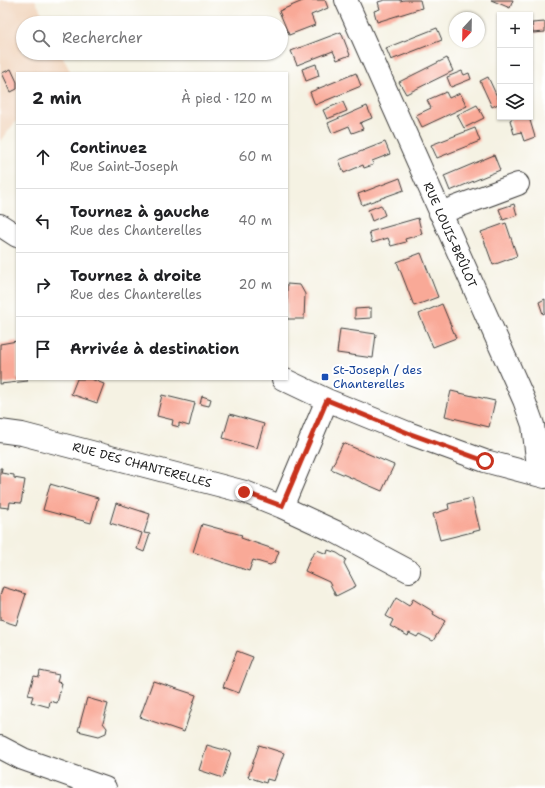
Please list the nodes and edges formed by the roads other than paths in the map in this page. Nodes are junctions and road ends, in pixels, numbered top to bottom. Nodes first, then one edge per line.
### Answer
1 (346, 0) edge
2 (518, 184) dead end
3 (440, 213) junction
4 (0, 225) edge
5 (16, 235) edge
6 (285, 380) edge
7 (327, 400) junction
8 (0, 431) edge
9 (542, 476) edge
10 (282, 506) junction
11 (409, 571) dead end
12 (0, 747) edge
13 (105, 788) edge

1 - 3 street, RUE LOUIS-BRÛLOT
2 - 3 street
3 - 9 street, RUE LOUIS-BRÛLOT
4 - 5 street
6 - 7 street
7 - 9 street
7 - 10 street
8 - 10 street, RUE DES CHANTERELLES
10 - 11 street, RUE DES CHANTERELLES
12 - 13 street

